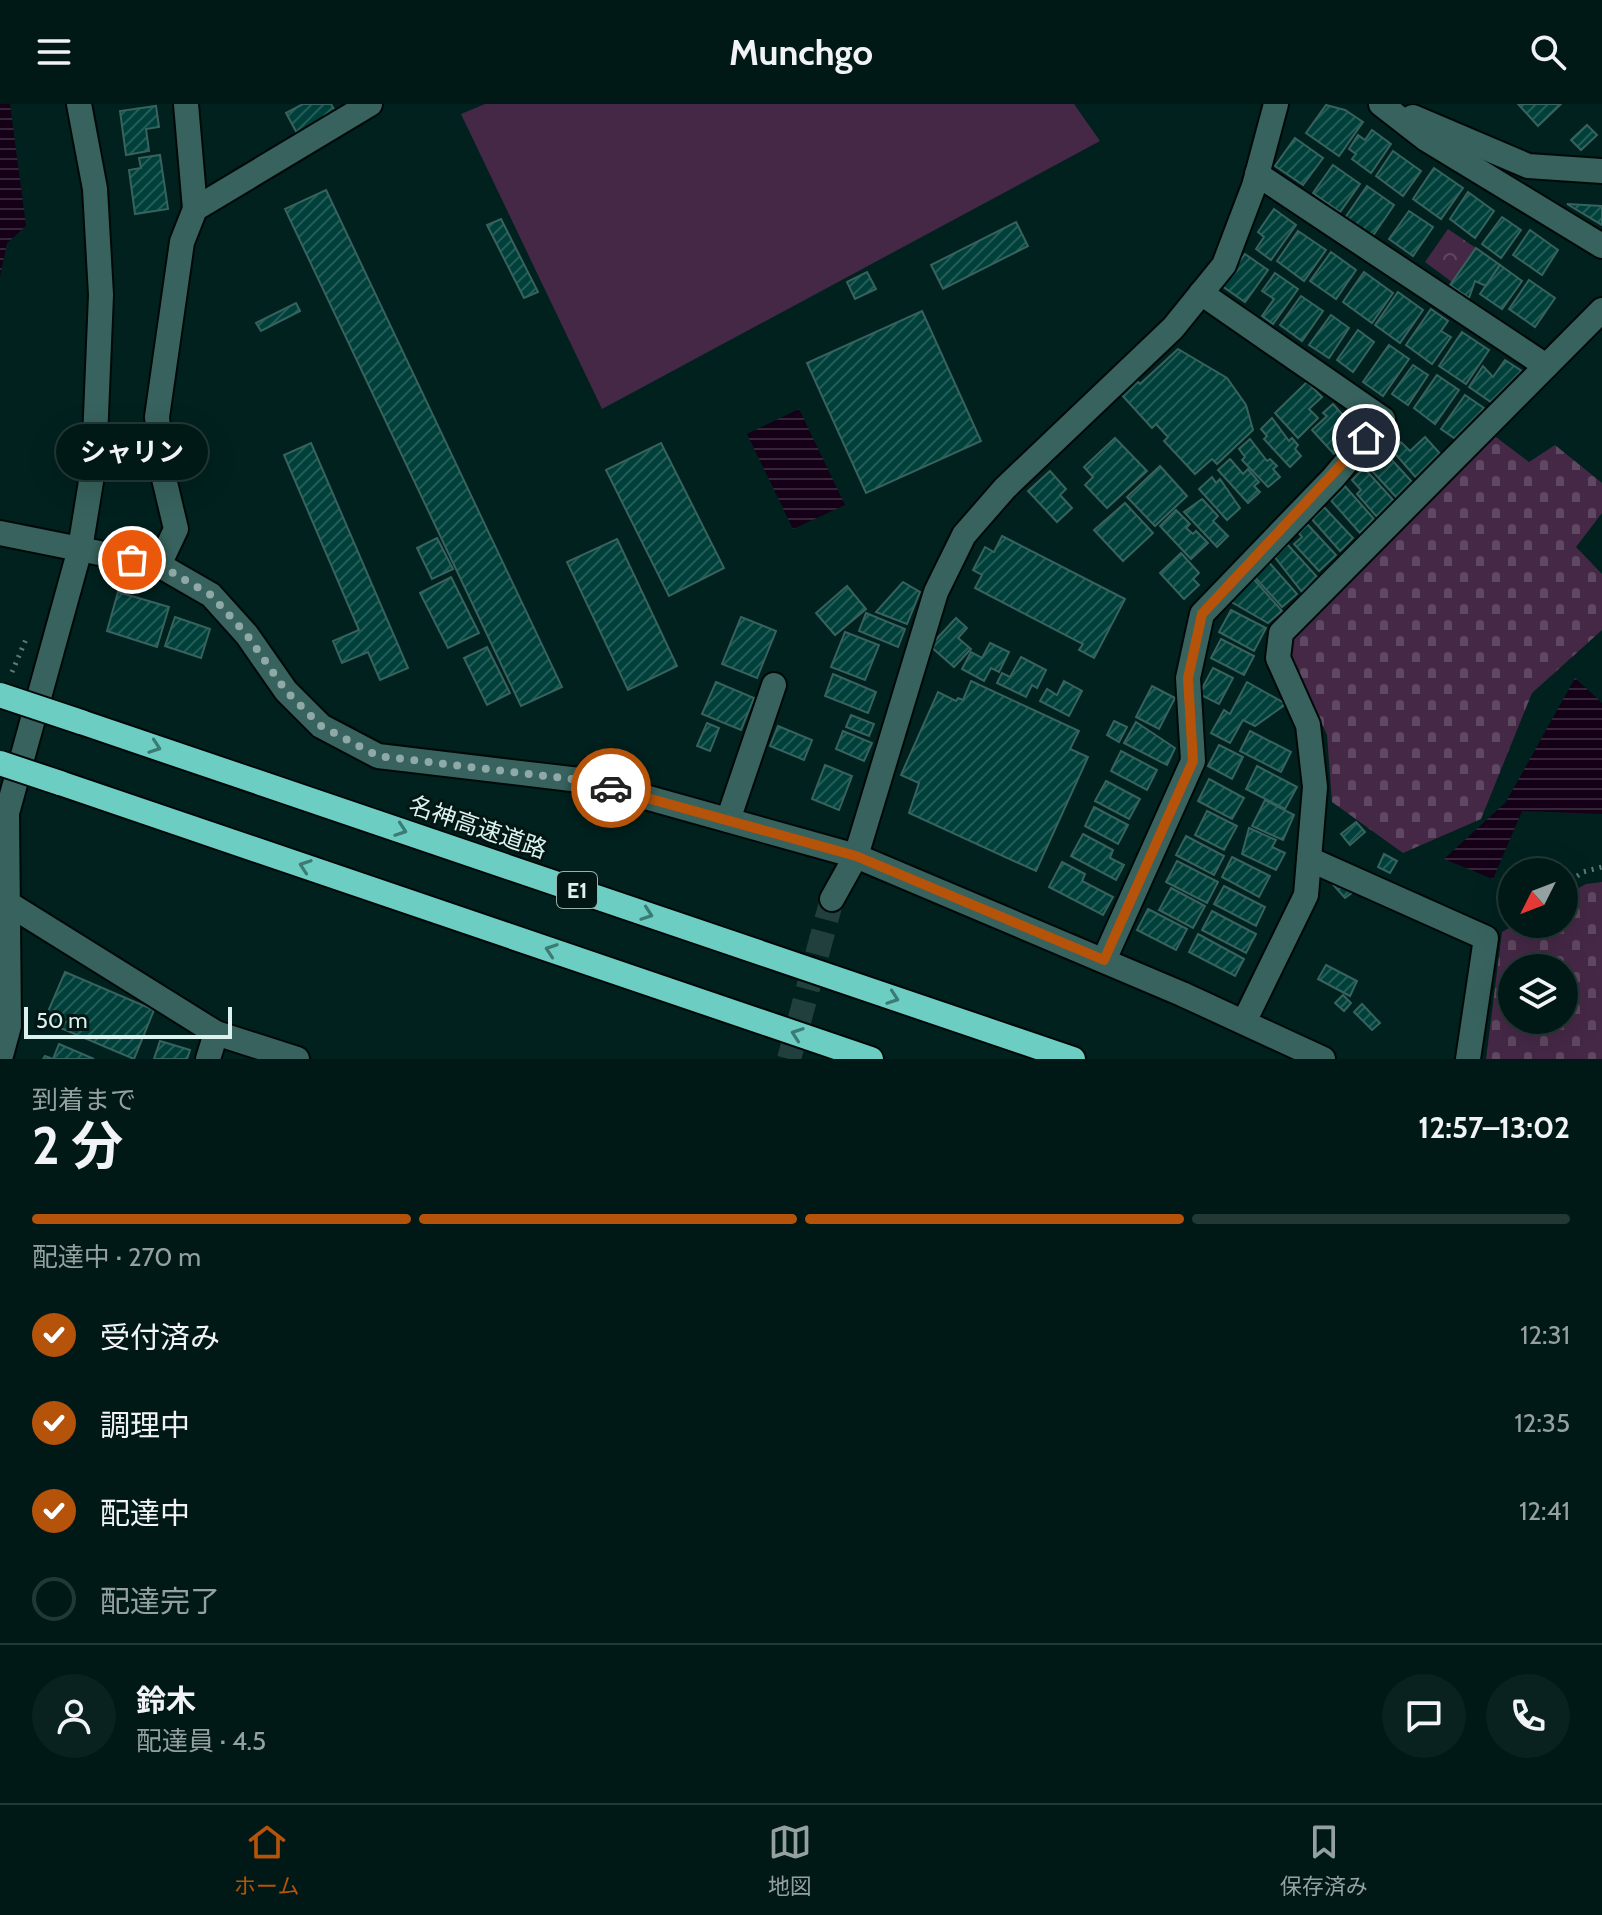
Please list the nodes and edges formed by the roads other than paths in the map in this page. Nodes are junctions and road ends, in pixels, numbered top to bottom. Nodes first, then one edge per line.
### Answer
1 (79, 104) edge
2 (186, 104) edge
3 (370, 104) edge
4 (1276, 104) edge
5 (1381, 104) edge
6 (1602, 171) edge
7 (1257, 174) junction
8 (195, 209) junction
9 (1602, 246) edge
10 (1201, 293) junction
11 (1602, 310) edge
12 (1546, 366) junction
13 (0, 533) edge
14 (80, 549) junction
15 (159, 565) junction
16 (774, 685) dead end
17 (0, 695) edge
18 (0, 763) edge
19 (728, 820) junction
20 (856, 856) junction
21 (1309, 859) junction
22 (832, 899) tunnel mouth
23 (9, 904) junction
24 (1104, 960) junction
25 (1244, 1022) junction
26 (216, 1033) junction
27 (0, 1059) edge
28 (208, 1059) edge
29 (297, 1059) edge
30 (871, 1059) edge
31 (1073, 1059) edge
32 (1323, 1059) edge
33 (1468, 1059) edge

1 - 14 street
2 - 8 street
3 - 8 street
4 - 7 street
5 - 6 street
5 - 9 street
7 - 10 street
7 - 12 street
8 - 15 street
10 - 20 street
10 - 24 street
11 - 12 street
12 - 21 street
13 - 14 street
14 - 15 street
14 - 23 street
15 - 19 street
16 - 19 street
17 -> 31 highway, 名神高速道路 / E1, bridge
30 -> 18 highway, bridge
19 - 20 street
20 - 22 street
20 - 24 street
21 - 25 street
21 - 33 street
23 - 26 street
23 - 27 street
24 - 25 street
25 - 32 street
26 - 28 street
26 - 29 street

